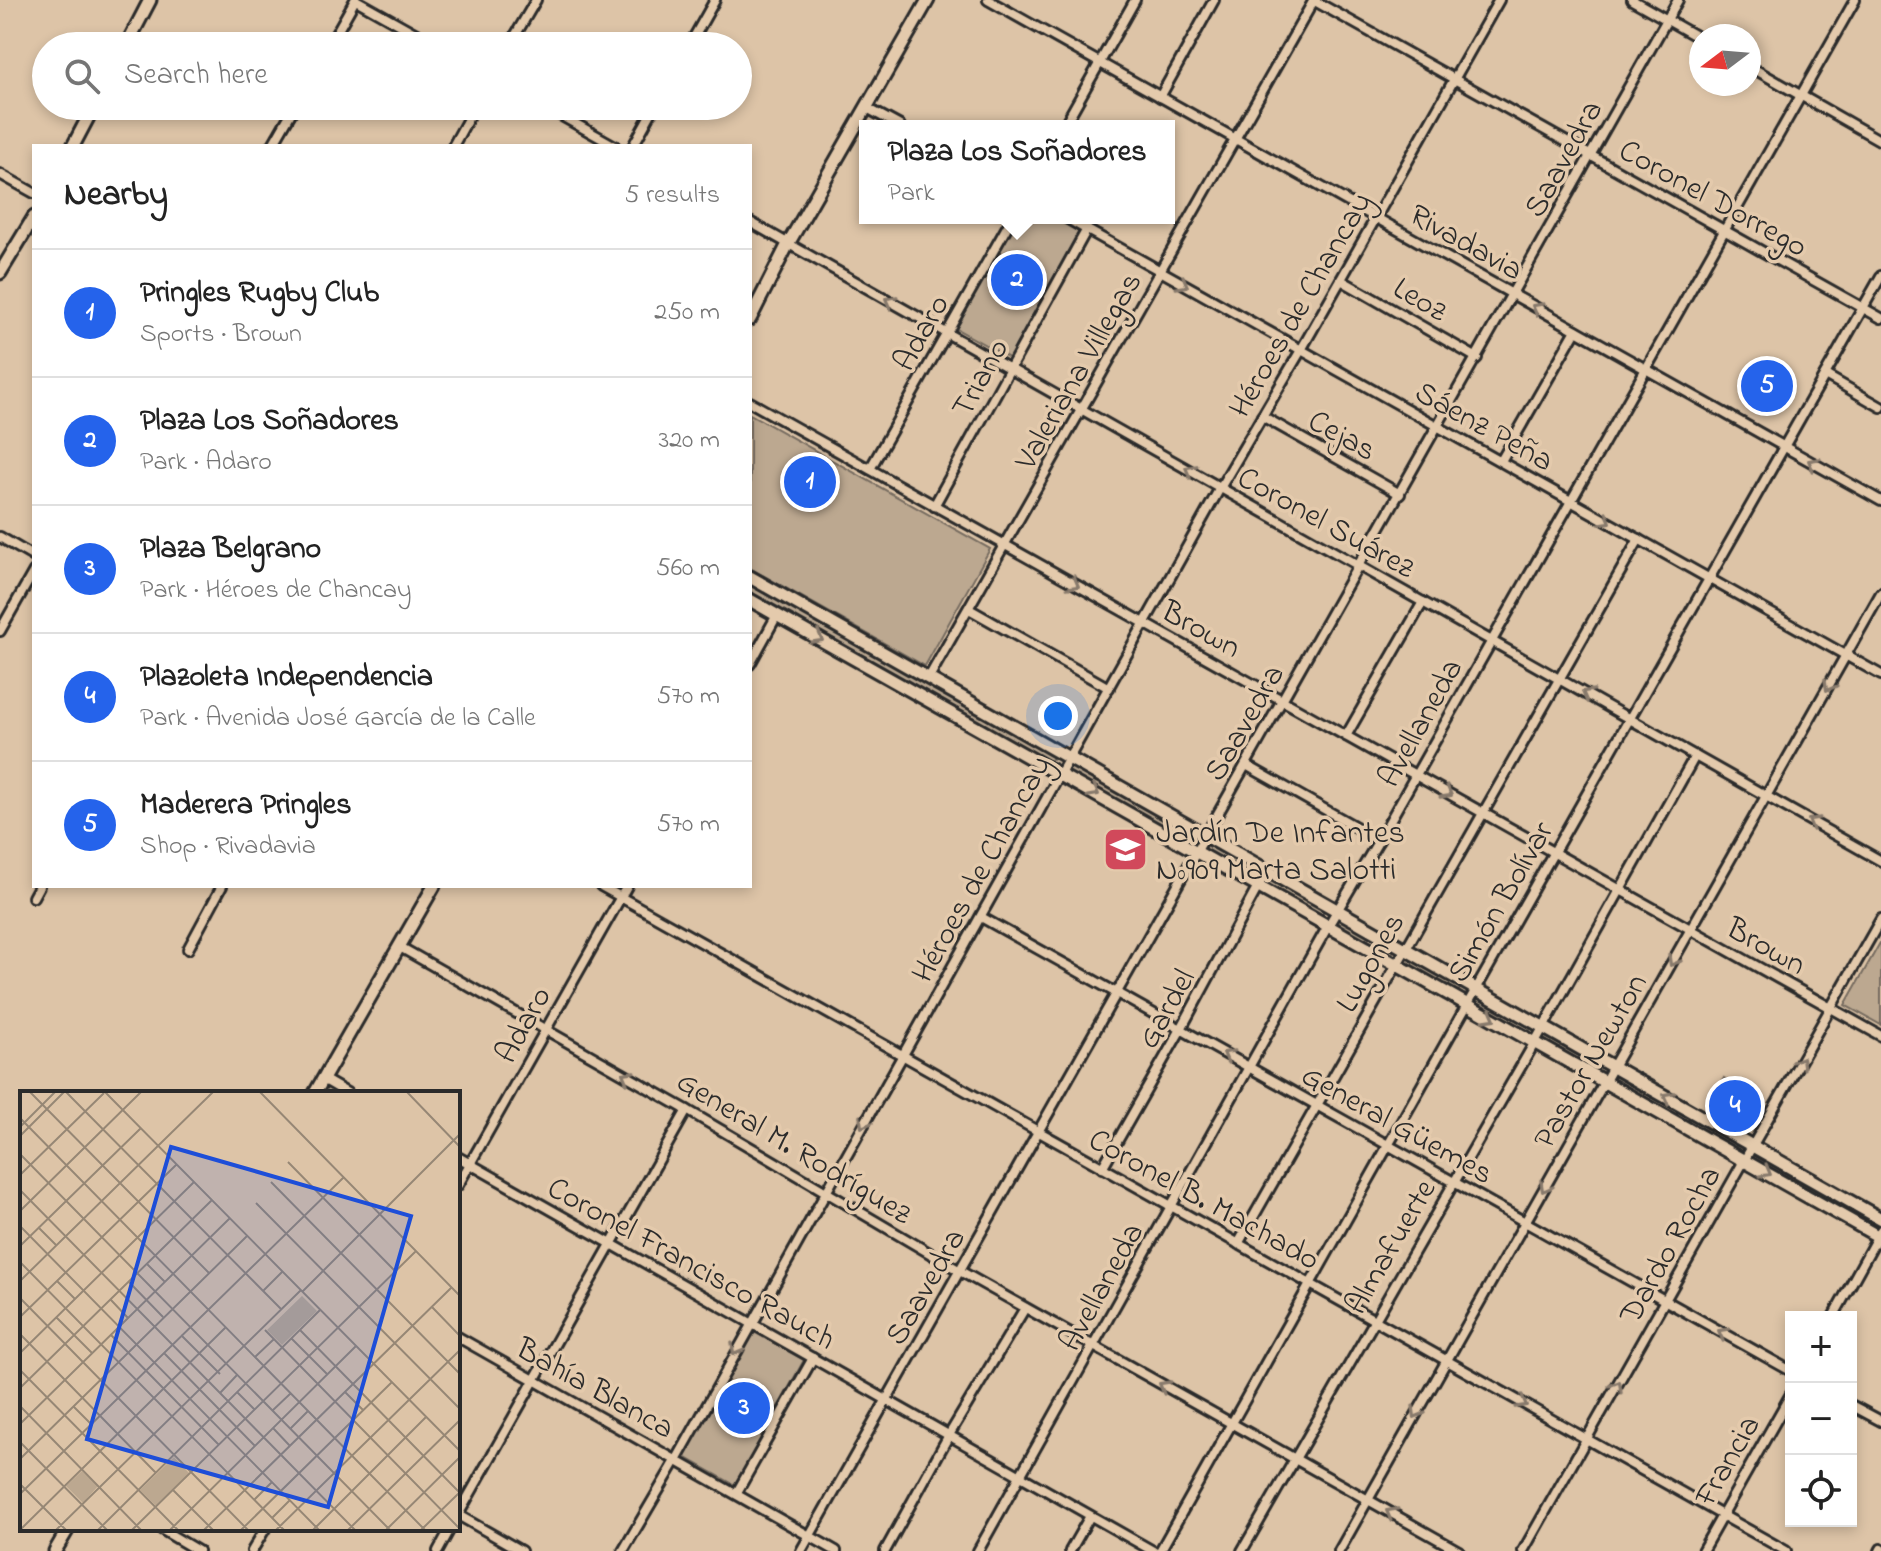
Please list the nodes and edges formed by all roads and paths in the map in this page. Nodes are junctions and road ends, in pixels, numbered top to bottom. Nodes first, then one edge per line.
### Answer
1 (150, 0) edge
2 (356, 0) edge
3 (536, 0) edge
4 (715, 0) edge
5 (928, 0) edge
6 (988, 0) edge
7 (1135, 0) edge
8 (1214, 0) edge
9 (1314, 0) edge
10 (1499, 0) edge
11 (1632, 0) edge
12 (1678, 0) edge
13 (1855, 0) edge
14 (1667, 20) junction
15 (133, 32) edge
16 (337, 32) edge
17 (413, 32) edge
18 (517, 32) edge
19 (697, 32) edge
20 (1689, 32) edge
21 (1099, 63) junction
22 (1761, 73) edge
23 (1454, 79) junction
24 (1800, 95) junction
25 (1160, 97) junction
26 (867, 108) junction
27 (87, 120) edge
28 (287, 120) edge
29 (467, 120) edge
30 (569, 120) edge
31 (647, 120) edge
32 (860, 120) edge
33 (889, 120) edge
34 (1067, 120) edge
35 (859, 122) edge
36 (1236, 139) junction
37 (1881, 141) edge
38 (74, 144) edge
39 (273, 144) edge
40 (454, 144) edge
41 (611, 144) edge
42 (634, 144) edge
43 (1591, 156) junction
44 (0, 174) edge
45 (32, 192) edge
46 (1376, 218) junction
47 (32, 220) edge
48 (752, 223) edge
49 (1009, 224) edge
50 (1077, 224) edge
51 (1087, 229) junction
52 (1724, 230) junction
53 (788, 244) junction
54 (1161, 271) junction
55 (0, 273) edge
56 (1881, 276) edge
57 (1341, 280) junction
58 (1512, 294) junction
59 (1863, 308) junction
60 (752, 315) edge
61 (1881, 318) edge
62 (1576, 330) junction
63 (947, 333) junction
64 (1301, 350) junction
65 (1477, 358) junction
66 (1646, 369) junction
67 (1011, 370) junction
68 (1825, 375) junction
69 (752, 403) edge
70 (1881, 407) edge
71 (1081, 409) junction
72 (1262, 416) junction
73 (1438, 426) junction
74 (1785, 447) junction
75 (1501, 461) junction
76 (870, 469) junction
77 (1220, 488) junction
78 (1400, 494) junction
79 (1571, 501) junction
80 (1881, 501) edge
81 (934, 506) junction
82 (0, 537) edge
83 (1639, 539) junction
84 (1006, 546) junction
85 (32, 556) edge
86 (1359, 566) junction
87 (32, 575) edge
88 (752, 578) edge
89 (1710, 579) junction
90 (1881, 593) edge
91 (752, 601) edge
92 (1423, 602) junction
93 (969, 609) junction
94 (777, 615) junction
95 (1145, 623) junction
96 (0, 631) edge
97 (1492, 641) junction
98 (1846, 655) junction
99 (752, 660) edge
100 (1881, 675) edge
101 (928, 679) junction
102 (1559, 679) junction
103 (1109, 688) junction
104 (1283, 701) junction
105 (1631, 719) junction
106 (1346, 736) junction
107 (1695, 756) junction
108 (1068, 758) junction
109 (1246, 765) junction
110 (1059, 773) junction
111 (1416, 776) junction
112 (1766, 796) junction
113 (1481, 812) junction
114 (1205, 835) junction
115 (1379, 840) junction
116 (1196, 850) junction
117 (1555, 853) junction
118 (1881, 861) edge
119 (1267, 870) junction
120 (1258, 887) junction
121 (38, 888) edge
122 (221, 888) edge
123 (433, 888) edge
124 (604, 888) edge
125 (626, 888) edge
126 (1619, 890) junction
127 (33, 897) dead end
128 (620, 898) junction
129 (1337, 911) junction
130 (981, 917) junction
131 (1881, 919) edge
132 (1328, 926) junction
133 (1691, 930) junction
134 (400, 947) junction
135 (188, 949) dead end
136 (1404, 949) junction
137 (1395, 964) junction
138 (1475, 990) junction
139 (1117, 993) junction
140 (1467, 1005) junction
141 (1830, 1008) junction
142 (1543, 1028) junction
143 (1181, 1029) junction
144 (546, 1030) junction
145 (1881, 1036) edge
146 (1535, 1042) junction
147 (902, 1055) junction
148 (1612, 1066) junction
149 (1251, 1068) junction
150 (323, 1079) junction
151 (1604, 1080) junction
152 (316, 1091) edge
153 (344, 1091) edge
154 (1317, 1105) junction
155 (687, 1110) junction
156 (1039, 1132) junction
157 (1752, 1144) junction
158 (1389, 1146) junction
159 (460, 1158) edge
160 (1743, 1159) junction
161 (470, 1164) junction
162 (1102, 1168) junction
163 (460, 1182) edge
164 (1454, 1182) junction
165 (824, 1193) junction
166 (1172, 1207) junction
167 (1881, 1219) edge
168 (1525, 1222) junction
169 (1880, 1235) edge
170 (611, 1243) junction
171 (1238, 1244) junction
172 (960, 1271) junction
173 (1311, 1285) junction
174 (1665, 1300) junction
175 (1025, 1308) junction
176 (1836, 1311) edge
177 (1375, 1321) junction
178 (751, 1323) junction
179 (460, 1338) edge
180 (1093, 1346) junction
181 (813, 1358) junction
182 (1447, 1361) junction
183 (1785, 1368) edge
184 (534, 1380) junction
185 (887, 1399) junction
186 (1785, 1405) edge
187 (1857, 1408) edge
188 (1881, 1421) edge
189 (1232, 1424) junction
190 (949, 1435) junction
191 (1586, 1439) junction
192 (677, 1459) junction
193 (1294, 1459) junction
194 (1020, 1476) junction
195 (736, 1494) junction
196 (1368, 1500) junction
197 (460, 1511) edge
198 (1722, 1515) junction
199 (460, 1516) edge
200 (1090, 1516) junction
201 (67, 1531) edge
202 (164, 1531) edge
203 (264, 1531) edge
204 (449, 1531) edge
205 (810, 1536) junction
206 (55, 1551) edge
207 (198, 1551) edge
208 (252, 1551) edge
209 (438, 1551) edge
210 (521, 1551) edge
211 (623, 1551) edge
212 (801, 1551) edge
213 (836, 1551) edge
214 (885, 1551) edge
215 (978, 1551) edge
216 (1070, 1551) edge
217 (1153, 1551) edge
218 (1160, 1551) edge
219 (1242, 1551) edge
220 (1339, 1551) edge
221 (1459, 1551) edge
222 (1523, 1551) edge
223 (1702, 1551) edge
224 (1786, 1551) edge

1 - 15 main road
2 - 16 street
2 - 17 street
3 - 18 street
4 - 19 street
5 - 26 main road
6 - 21 street, Rivadavia
7 - 21 street
8 - 25 street
9 - 23 street, Coronel Dorrego
9 - 36 street, Valeriana Villegas
10 - 23 street, Héroes de Chancay
11 - 14 street
12 - 14 street, Saavedra
13 - 24 street, Avellaneda
14 - 20 street
14 - 43 street, Saavedra
21 - 25 street, Rivadavia
21 - 34 street
22 - 24 street
23 - 43 street, Coronel Dorrego
23 - 46 street, Héroes de Chancay
24 - 37 street
24 - 52 street, Avellaneda
25 - 36 street, Rivadavia
26 - 32 main road
26 - 33 street
27 - 38 main road
28 - 39 street
29 - 40 street
30 - 41 street
31 - 42 street
35 - 53 main road
36 - 46 street, Rivadavia
36 - 54 street, Valeriana Villegas
43 - 52 street, Coronel Dorrego
43 - 58 street, Saavedra
44 - 45 street
46 - 57 street, Héroes de Chancay
46 - 58 street, Rivadavia
47 - 55 main road
48 - 53 street, Coronel Suárez
49 - 63 street, Adaro
50 - 51 street, Sáenz Peña
51 - 54 street, Sáenz Peña
51 - 67 street, Triano
52 - 59 street, Coronel Dorrego
52 - 66 street, Avellaneda
53 - 60 main road
63 -> 53 street, Coronel Suárez
54 -> 64 street, Sáenz Peña
54 - 71 street, Valeriana Villegas
56 - 59 street, Simón Bolívar
57 - 64 street, Héroes de Chancay
57 - 65 street, Leoz
62 -> 58 street, Rivadavia
58 - 65 street, Saavedra
59 - 61 street, Coronel Dorrego
59 - 68 street, Simón Bolívar
62 - 66 street, Rivadavia
62 - 75 street
63 - 67 street, Coronel Suárez
63 - 76 street, Adaro
64 - 72 street, Héroes de Chancay
64 - 73 street, Sáenz Peña
65 - 73 street, Saavedra
66 - 74 street, Rivadavia
66 - 79 street, Avellaneda
67 - 71 street, Coronel Suárez
67 - 81 street, Triano
68 - 70 street
68 - 74 street, Simón Bolívar
69 - 76 street, Brown
77 -> 71 street, Coronel Suárez
71 - 84 street, Valeriana Villegas
72 - 77 street, Héroes de Chancay
72 - 78 street, Cejas
73 - 75 street, Sáenz Peña
73 - 78 street, Saavedra
80 -> 74 street, Rivadavia
74 - 89 street, Simón Bolívar
75 - 79 street, Sáenz Peña
76 - 81 street, Brown
77 - 86 street, Coronel Suárez
77 - 95 street, Héroes de Chancay
78 - 86 street, Saavedra
79 -> 83 street, Sáenz Peña
79 - 97 street, Avellaneda
81 - 84 street, Brown
82 - 85 street
83 - 89 street, Sáenz Peña
83 - 102 street, Lugones
84 - 93 street, Valeriana Villegas
84 -> 95 street, Brown
86 - 92 street, Coronel Suárez
86 - 104 street, Saavedra
87 - 96 street
88 - 101 main road
89 - 98 street, Sáenz Peña
89 - 105 street, Simón Bolívar
90 - 98 street, Pastor Newton
91 - 94 main road
92 - 97 street, Coronel Suárez
92 - 106 street
93 - 101 street, Valeriana Villegas
93 - 103 street
94 - 99 street
94 -> 110 main road
95 - 103 street, Héroes de Chancay
95 - 104 street, Brown
97 - 102 street, Coronel Suárez
97 - 111 street, Avellaneda
98 - 100 street, Sáenz Peña
98 -> 112 street, Pastor Newton
101 - 108 main road
105 -> 102 street, Coronel Suárez
102 - 113 street, Lugones
103 - 108 street, Héroes de Chancay
104 - 106 street, Brown
104 - 109 street, Saavedra
105 - 107 street, Coronel Suárez
105 - 117 street, Simón Bolívar
106 - 111 street, Brown
107 - 112 street, Coronel Suárez
107 - 126 street, Almafuerte
108 - 110 street, Héroes de Chancay
108 - 114 main road
109 - 114 street, Saavedra
109 - 115 street
110 -> 116 main road
110 - 130 street, Héroes de Chancay
111 -> 113 street, Brown
111 - 115 street, Avellaneda
118 -> 112 street, Coronel Suárez
112 - 133 street, Pastor Newton
113 - 117 street, Brown
113 - 136 street, Lugones
114 - 116 street, Saavedra
114 - 119 main road
115 - 129 street, Avellaneda
116 - 120 main road
116 - 139 street, Saavedra
117 - 126 street, Brown
117 - 138 street, Simón Bolívar
119 - 120 street, Gardel
119 - 129 main road
120 - 132 main road
120 - 143 street, Gardel
121 - 127 street
122 - 135 street
123 - 134 main road
124 - 128 street, Coronel B. Machado
125 - 128 street, Adaro
126 - 133 street, Brown
126 - 142 street, Almafuerte
128 - 144 street, Adaro
128 - 147 street, Coronel B. Machado
129 - 132 street, Avellaneda
129 - 136 main road
130 - 139 street, General Güemes
130 - 147 street, Héroes de Chancay
131 - 141 street, Dardo Rocha
132 - 137 main road
132 - 149 street, Avellaneda
133 - 141 street, Brown
133 -> 148 street, Pastor Newton
134 - 144 street, General M. Rodríguez
134 - 150 main road
136 - 137 street, Lugones
136 - 138 main road
137 - 140 main road
137 - 154 street, Lugones
138 - 140 street, Simón Bolívar
138 - 142 main road
139 - 143 street, General Güemes
139 - 156 street, Saavedra
140 -> 146 main road
140 - 158 street, Simón Bolívar
141 - 145 street, Brown
157 -> 141 street, Dardo Rocha
142 - 146 street, Almafuerte
142 - 148 main road
149 -> 143 street, General Güemes
143 - 162 street, Gardel
155 -> 144 street, General M. Rodríguez
144 - 161 street, Adaro
146 - 151 main road
146 - 164 street, Almafuerte
147 - 156 street, Coronel B. Machado
147 -> 165 street, Héroes de Chancay
148 - 151 street, Pastor Newton
157 -> 148 main road
149 - 154 street, General Güemes
149 - 166 street, Avellaneda
150 - 152 main road
150 - 153 street
151 - 160 main road
151 -> 168 street, Pastor Newton
154 - 158 street, General Güemes
154 - 171 street, Lugones
155 - 165 street, General M. Rodríguez
155 - 170 street
156 - 162 street, Coronel B. Machado
156 - 172 street, Saavedra
157 - 160 street, Dardo Rocha
157 - 167 main road
158 - 164 street, General Güemes
158 - 173 street, Simón Bolívar
159 - 161 street, Coronel Francisco Rauch
160 -> 169 main road
160 - 174 street, Dardo Rocha
161 - 163 street, Adaro
161 - 170 street, Coronel Francisco Rauch
162 - 166 street, Coronel B. Machado
164 - 168 street, General Güemes
164 - 177 street, Almafuerte
165 - 172 street, General M. Rodríguez
165 - 178 street, Héroes de Chancay
166 - 171 street, Coronel B. Machado
166 - 180 street, Avellaneda
168 - 174 street, General Güemes
168 - 182 street, Pastor Newton
169 - 176 street
170 - 178 street, Coronel Francisco Rauch
170 - 184 street
171 - 173 street, Coronel B. Machado
172 - 175 street, General M. Rodríguez
172 - 185 street, Saavedra
173 - 177 street, Coronel B. Machado
173 - 189 street, Simón Bolívar
183 -> 174 street, General Güemes
191 -> 174 street, Dardo Rocha
175 - 180 street, General M. Rodríguez
175 - 190 street
177 - 182 street, Coronel B. Machado
177 - 193 street, Almafuerte
178 - 181 street, Coronel Francisco Rauch
178 -> 192 street, Héroes de Chancay
179 - 184 street, Bahía Blanca
189 -> 180 street, General M. Rodríguez
180 - 194 street, Avellaneda
181 - 185 street, Coronel Francisco Rauch
181 - 195 street
182 -> 191 street, Coronel B. Machado
182 -> 196 street, Pastor Newton
184 - 192 street, Bahía Blanca
184 - 197 street
185 - 190 street, Coronel Francisco Rauch
185 - 205 street, Saavedra
186 - 198 street, Francia
187 - 188 street
189 - 193 street, General M. Rodríguez
189 - 218 street, Simón Bolívar
190 - 194 street, Coronel Francisco Rauch
190 - 214 street
191 - 198 street, Coronel B. Machado
191 - 222 street, Dardo Rocha
192 - 195 street, Bahía Blanca
192 - 211 street, Héroes de Chancay
193 - 196 street, General M. Rodríguez
193 - 219 street, Almafuerte
194 - 200 street, Coronel Francisco Rauch
194 - 215 street, Avellaneda
195 - 205 street, Bahía Blanca
196 - 220 street, Pastor Newton
221 -> 196 street, General M. Rodríguez
198 - 223 street, Francia
198 - 224 street, Coronel B. Machado
199 - 210 street
200 - 216 street
200 - 217 street, Coronel Francisco Rauch
201 - 206 main road
202 - 207 street
203 - 208 street
204 - 209 street
205 - 212 street, Saavedra
205 - 213 street, Bahía Blanca

